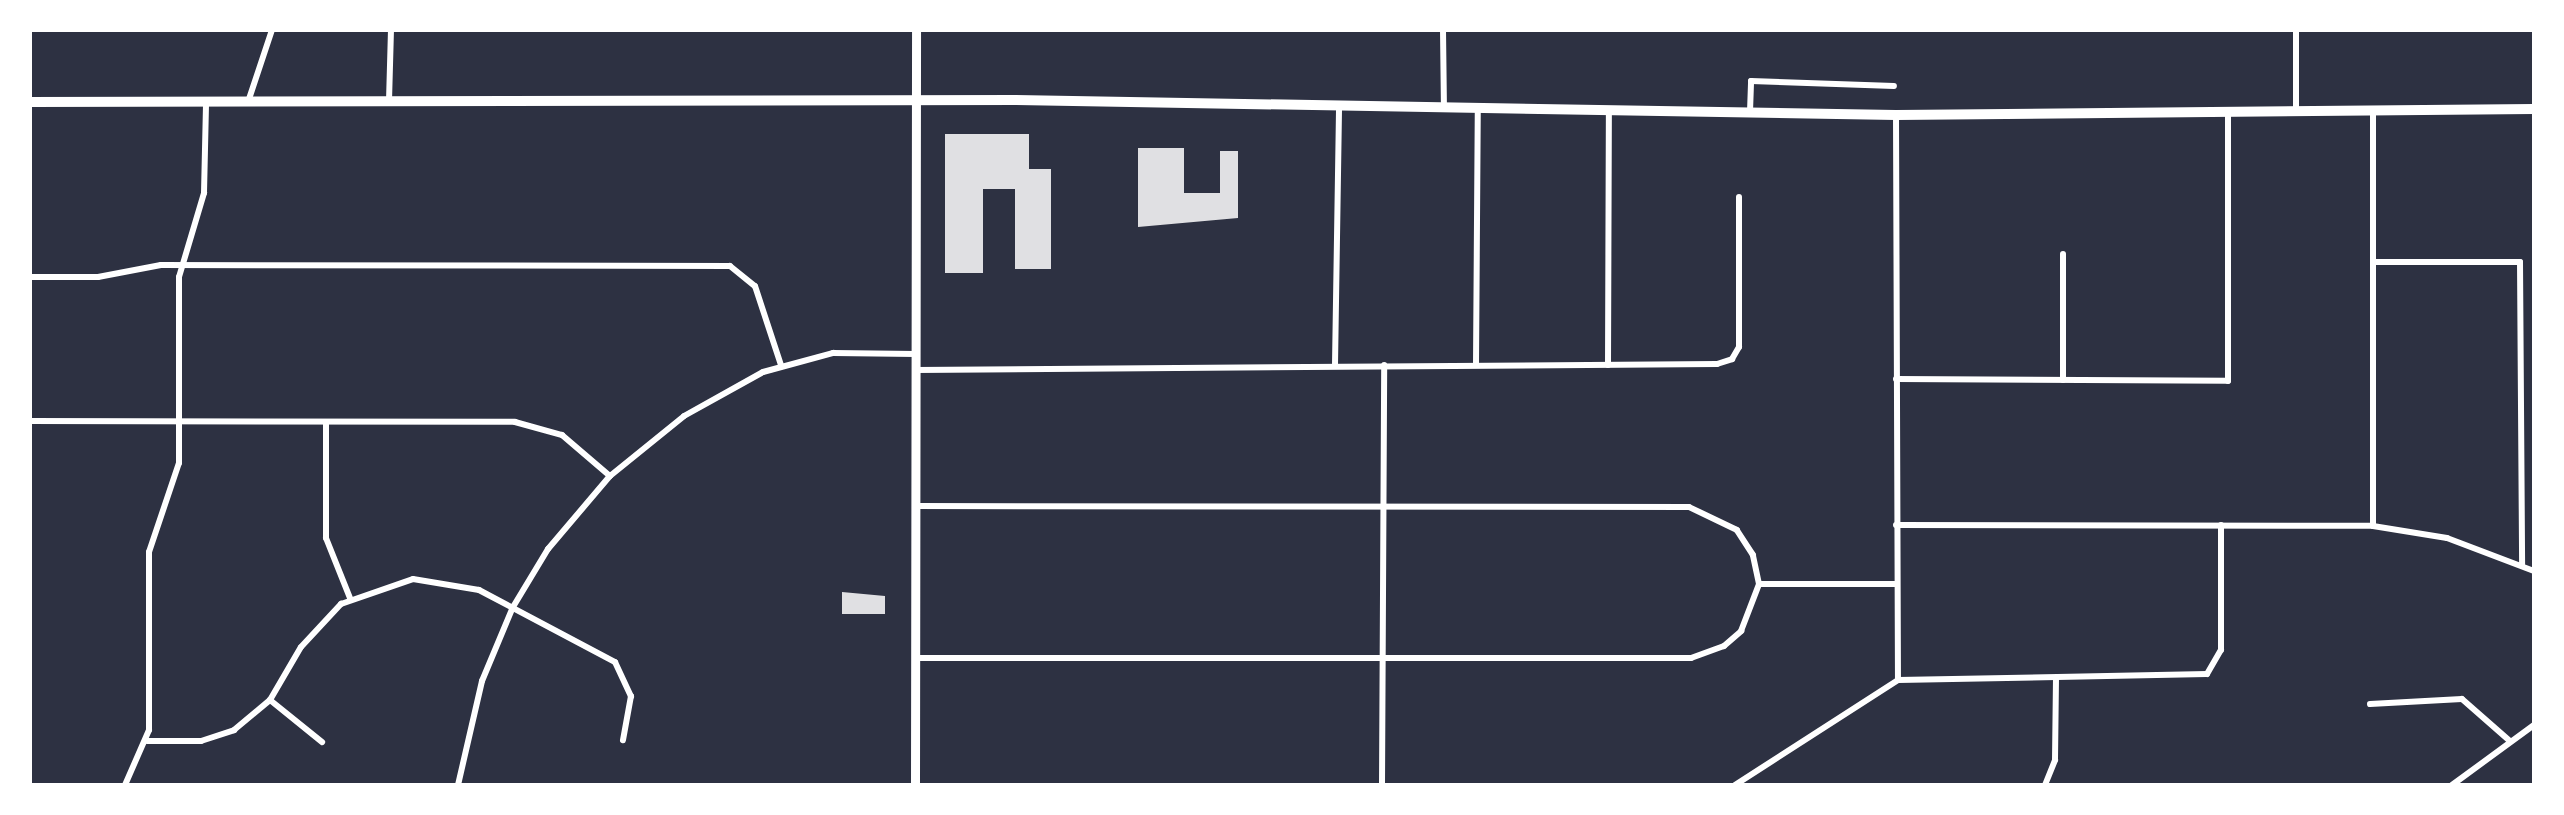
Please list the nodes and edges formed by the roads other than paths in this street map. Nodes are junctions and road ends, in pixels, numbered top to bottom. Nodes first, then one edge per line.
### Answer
1 (272, 30) edge
2 (391, 30) edge
3 (916, 30) edge
4 (1444, 30) edge
5 (2296, 30) edge
6 (1894, 86) dead end
7 (389, 101) junction
8 (30, 102) edge
9 (206, 102) junction
10 (248, 102) junction
11 (916, 102) junction
12 (1339, 108) junction
13 (1444, 110) junction
14 (1478, 110) junction
15 (2534, 110) edge
16 (1609, 111) junction
17 (2296, 112) junction
18 (2373, 112) junction
19 (1750, 113) junction
20 (2228, 114) junction
21 (1896, 115) junction
22 (1738, 197) dead end
23 (2063, 254) dead end
24 (2373, 262) junction
25 (180, 265) junction
26 (30, 276) edge
27 (916, 354) junction
28 (781, 365) junction
29 (1335, 365) junction
30 (1384, 365) junction
31 (1476, 365) junction
32 (1608, 365) junction
33 (916, 370) junction
34 (1896, 379) junction
35 (2063, 380) junction
36 (30, 421) edge
37 (180, 422) junction
38 (326, 422) junction
39 (610, 476) junction
40 (916, 506) junction
41 (1384, 506) junction
42 (1896, 524) junction
43 (2221, 525) junction
44 (2373, 526) junction
45 (2522, 564) junction
46 (2534, 572) edge
47 (1759, 584) junction
48 (1896, 584) junction
49 (350, 598) junction
50 (512, 608) junction
51 (915, 658) junction
52 (1383, 659) junction
53 (2056, 678) junction
54 (1898, 680) junction
55 (270, 700) junction
56 (2370, 704) dead end
57 (2534, 725) edge
58 (623, 740) dead end
59 (147, 741) junction
60 (2510, 741) junction
61 (322, 742) dead end
62 (124, 785) edge
63 (458, 785) edge
64 (915, 785) edge
65 (1382, 785) edge
66 (1734, 785) edge
67 (2045, 785) edge
68 (2452, 785) edge

1 - 10 street
2 - 7 street
3 - 11 street
4 - 13 street
5 - 17 street
6 - 19 street
7 - 10 main road
7 - 11 main road
8 - 9 main road
9 - 10 main road
9 - 25 street
11 - 12 main road
11 - 27 street
12 - 13 main road
12 - 29 street
13 - 14 main road
14 - 16 main road
14 - 31 street
15 - 18 main road
16 - 19 main road
16 - 32 street
17 - 18 main road
17 - 20 main road
18 - 24 street
19 - 21 main road
20 - 21 main road
20 - 35 street
21 - 34 street
22 - 32 street
23 - 35 street
24 - 44 street
24 - 45 street
25 - 26 street
25 - 28 street
25 - 37 street
27 - 28 street
27 - 33 street
28 - 39 street
29 - 30 street
29 - 33 street
30 - 31 street
30 - 41 street
31 - 32 street
33 - 40 street
34 - 35 street
34 - 42 street
36 - 37 street
37 - 38 street
37 - 59 street
38 - 39 street
38 - 49 street
39 - 50 street
40 - 41 street
40 - 51 street
41 - 47 street
41 - 52 street
42 - 43 street
42 - 48 street
43 - 44 street
43 - 53 street
44 - 45 street
45 - 46 street
47 - 48 street
47 - 52 street
48 - 54 street
49 - 50 street
49 - 55 street
50 - 58 street
50 - 63 street
51 - 52 street
51 - 64 street
52 - 65 street
53 - 54 street
53 - 67 street
54 - 66 street
55 - 59 street
55 - 61 street
56 - 60 street
57 - 60 street
59 - 62 street
60 - 68 street

